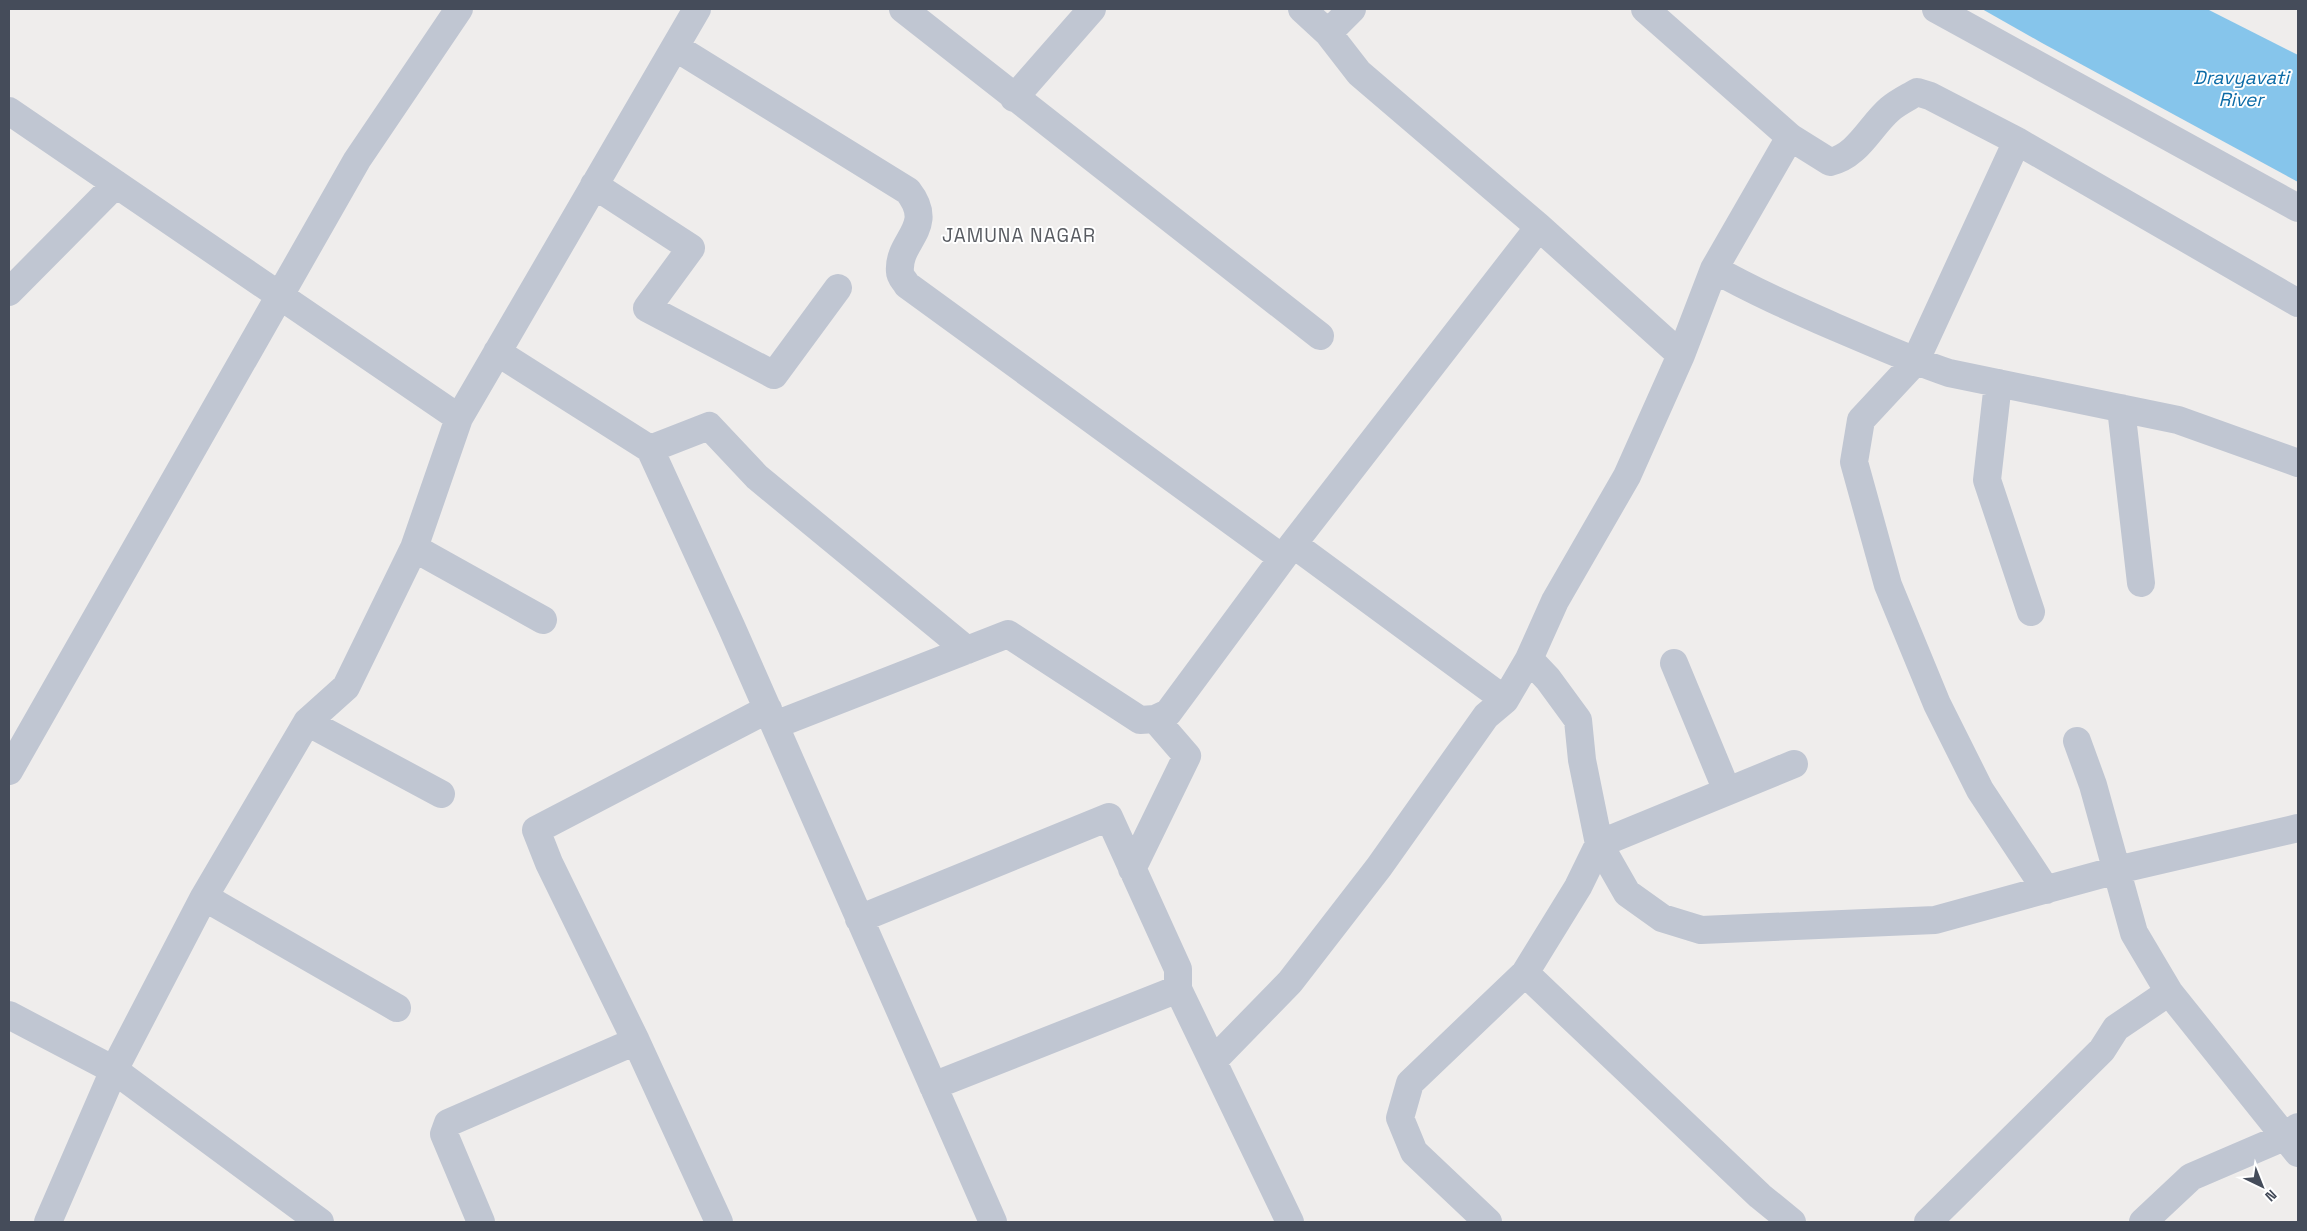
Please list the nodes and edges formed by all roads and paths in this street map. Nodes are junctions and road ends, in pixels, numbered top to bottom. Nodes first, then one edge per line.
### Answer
1 (459, 9) edge
2 (697, 9) edge
3 (903, 9) edge
4 (1092, 9) edge
5 (1302, 9) edge
6 (1352, 9) edge
7 (1645, 9) edge
8 (1936, 9) edge
9 (1328, 33) junction
10 (675, 47) junction
11 (1014, 98) junction
12 (9, 110) edge
13 (1790, 137) junction
14 (2017, 141) junction
15 (116, 184) junction
16 (594, 185) junction
17 (2298, 208) edge
18 (1539, 227) junction
19 (1714, 269) junction
20 (838, 288) dead end
21 (9, 292) edge
22 (280, 296) junction
23 (2298, 303) edge
24 (1320, 336) dead end
25 (497, 352) junction
26 (1681, 355) junction
27 (1915, 362) junction
28 (1998, 383) junction
29 (2121, 408) junction
30 (458, 418) junction
31 (650, 449) junction
32 (2298, 463) edge
33 (414, 548) junction
34 (1287, 551) junction
35 (2141, 583) dead end
36 (2031, 612) dead end
37 (543, 620) dead end
38 (966, 650) junction
39 (1529, 659) junction
40 (1674, 663) dead end
41 (1505, 700) junction
42 (771, 717) junction
43 (1156, 719) junction
44 (307, 722) junction
45 (2078, 741) dead end
46 (1794, 764) dead end
47 (9, 771) edge
48 (1727, 791) junction
49 (441, 794) dead end
50 (2298, 828) edge
51 (1599, 844) junction
52 (1132, 869) junction
53 (2117, 870) junction
54 (2046, 890) junction
55 (204, 897) junction
56 (859, 919) junction
57 (1525, 973) junction
58 (1178, 989) junction
59 (2170, 992) junction
60 (397, 1008) dead end
61 (9, 1015) edge
62 (636, 1041) junction
63 (1213, 1061) junction
64 (114, 1070) junction
65 (933, 1086) junction
66 (2294, 1139) edge
67 (48, 1222) edge
68 (320, 1222) edge
69 (481, 1222) edge
70 (720, 1222) edge
71 (993, 1222) edge
72 (1290, 1222) edge
73 (1488, 1222) edge
74 (1792, 1222) edge
75 (1928, 1222) edge
76 (2143, 1222) edge

1 - 22 street
2 - 10 street
3 - 11 street
4 - 11 street
5 - 9 street
6 - 9 street
7 - 13 street
8 - 17 street
9 - 18 street
10 - 16 street
10 - 34 street
11 - 24 street
12 - 15 street
13 - 14 street
13 - 19 street
14 - 23 street
14 - 27 street
15 - 21 street
15 - 22 street
16 - 20 street
16 - 25 street
18 - 26 street
18 - 34 street
19 - 26 street
19 - 27 street
22 - 30 street
22 - 47 street
25 - 30 street
25 - 31 street
26 - 39 street
27 - 28 street
27 - 54 street
28 - 29 street
28 - 36 street
29 - 32 street
29 - 35 street
30 - 33 street
31 - 38 street
31 - 42 street
33 - 37 street
33 - 44 street
34 - 41 street
34 - 43 street
38 - 42 street
38 - 43 street
39 - 41 street
39 - 51 street
40 - 48 street
41 - 63 street
42 - 56 street
42 - 62 street
43 - 52 street
44 - 49 street
44 - 55 street
45 - 53 street
46 - 48 street
48 - 51 street
50 - 53 street
51 - 54 street
51 - 57 street
52 - 56 street
52 - 58 street
53 - 54 street
53 - 59 street
55 - 60 street
55 - 64 street
56 - 65 street
57 - 73 street
57 - 74 street
58 - 63 street
58 - 65 street
59 - 66 street
59 - 75 street
61 - 64 street
62 - 69 street
62 - 70 street
63 - 72 street
64 - 67 street
64 - 68 street
65 - 71 street
66 - 76 street

